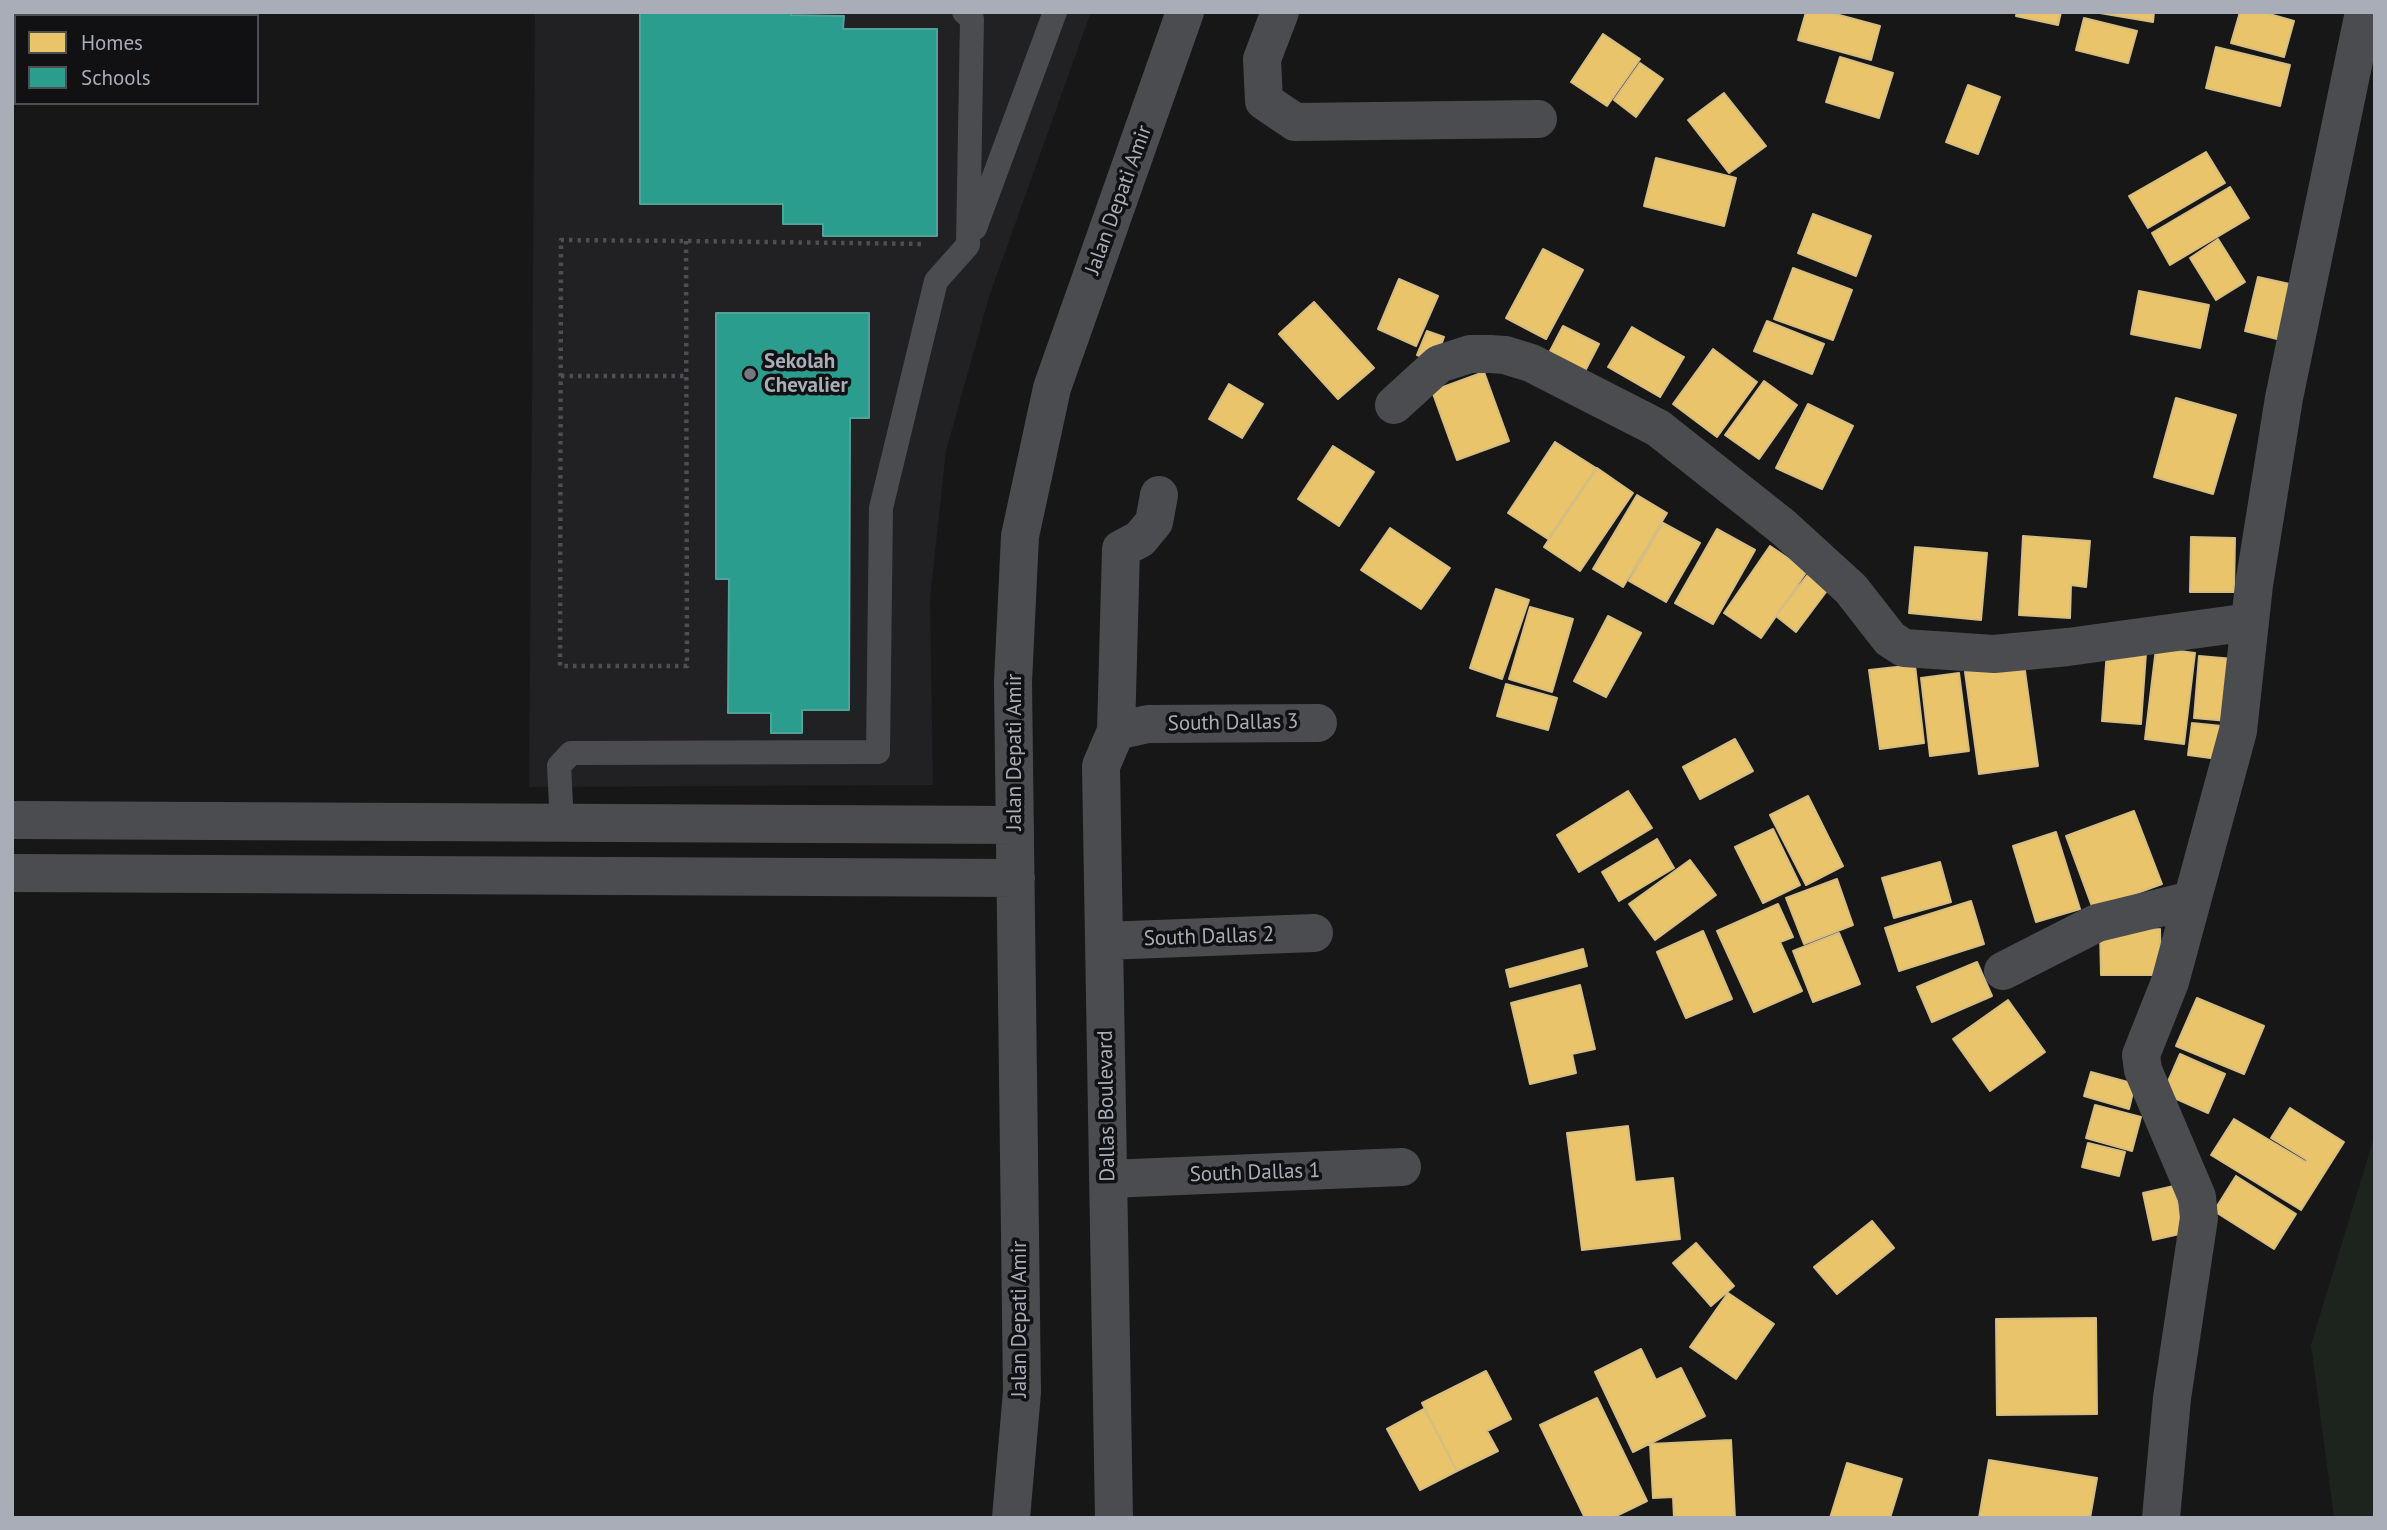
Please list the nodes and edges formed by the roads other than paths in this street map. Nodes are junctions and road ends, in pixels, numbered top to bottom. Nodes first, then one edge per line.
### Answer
1 (964, 12) edge
2 (1055, 12) edge
3 (1185, 12) edge
4 (1280, 12) edge
5 (2364, 12) edge
6 (1538, 119) dead end
7 (968, 244) junction
8 (1394, 405) dead end
9 (1159, 495) dead end
10 (2250, 622) junction
11 (1318, 723) dead end
12 (1132, 728) junction
13 (12, 820) edge
14 (562, 823) junction
15 (1015, 825) junction
16 (12, 873) edge
17 (1016, 878) junction
18 (2192, 900) junction
19 (1314, 933) dead end
20 (1104, 941) junction
21 (2003, 971) dead end
22 (1402, 1167) dead end
23 (1108, 1180) junction
24 (1011, 1518) edge
25 (1114, 1518) edge
26 (2161, 1518) edge

1 - 7 lane
2 - 7 lane
3 - 15 street, Jalan Depati Amir
4 - 6 street
5 - 10 street
7 - 14 lane
8 - 10 street
9 - 12 street
10 - 18 street
11 - 12 street, South Dallas 3
12 - 20 street, Dallas Boulevard
13 - 14 street
14 - 15 street
15 - 17 street, Jalan Depati Amir
16 - 17 street
17 - 24 street, Jalan Depati Amir
18 - 21 street
18 - 26 street
19 - 20 street, South Dallas 2
20 - 23 street, Dallas Boulevard
22 - 23 street, South Dallas 1
23 - 25 street, Dallas Boulevard

